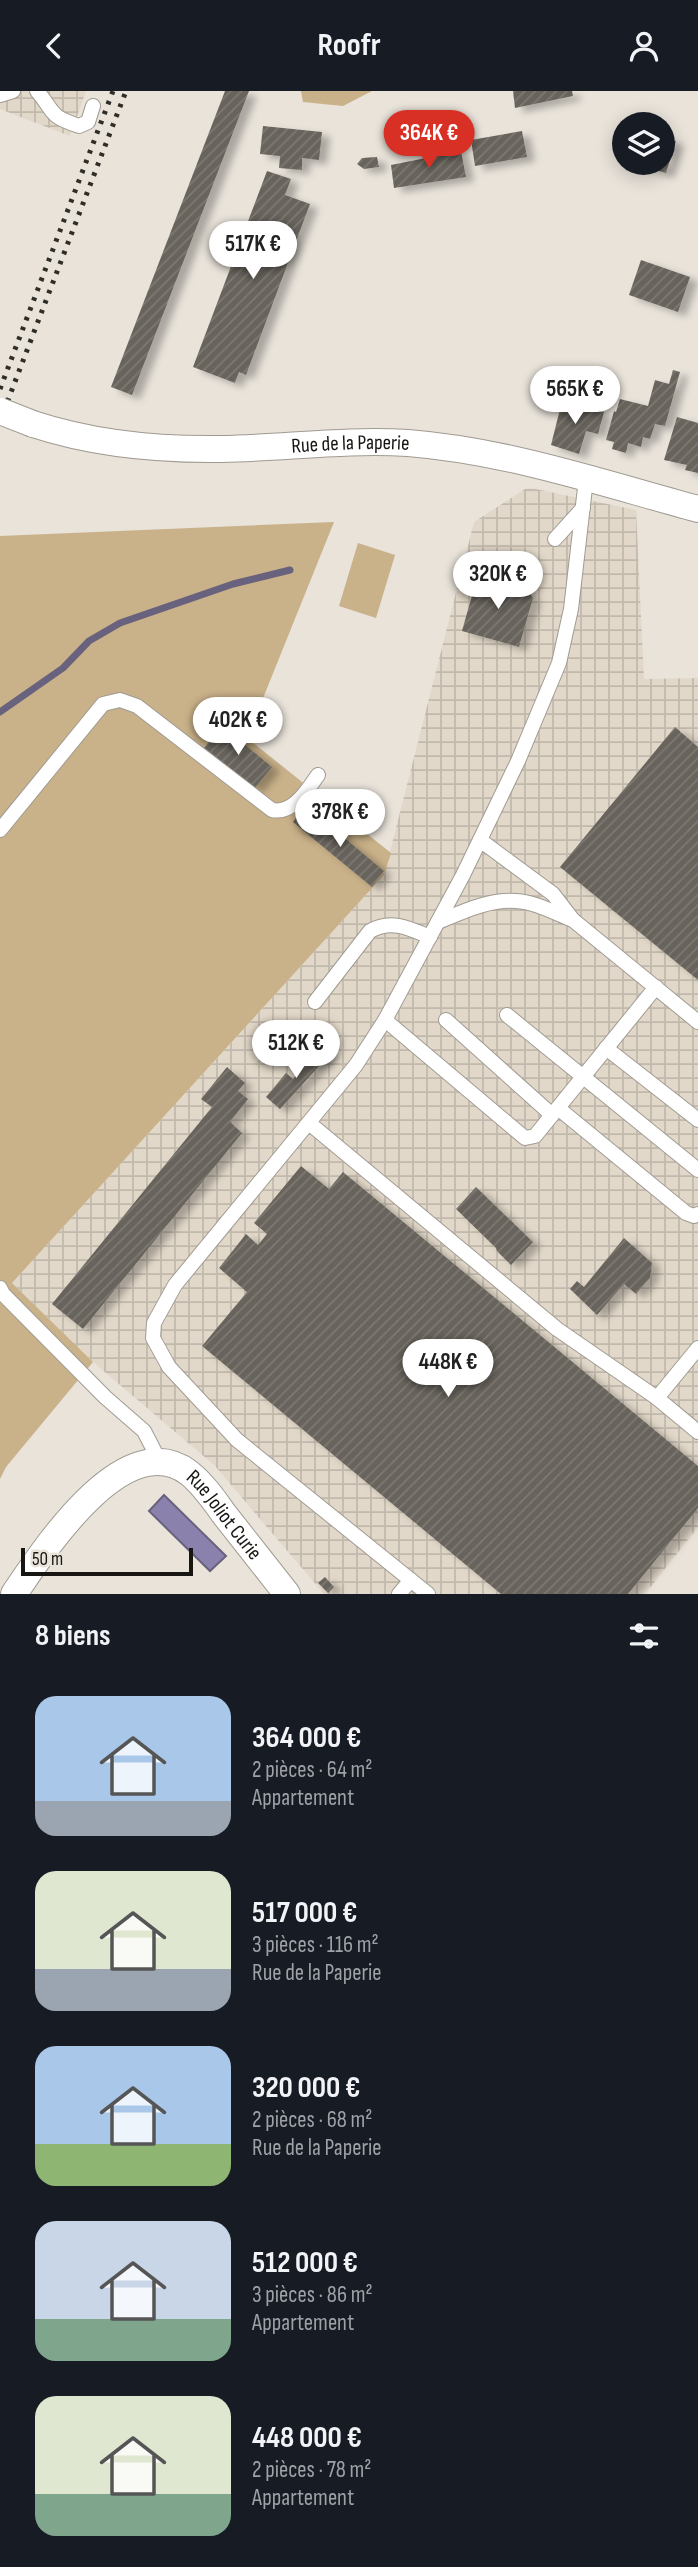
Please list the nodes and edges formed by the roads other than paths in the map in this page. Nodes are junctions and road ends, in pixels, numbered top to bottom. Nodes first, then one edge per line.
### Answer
1 (13, 91) edge
2 (37, 91) edge
3 (0, 95) edge
4 (93, 106) dead end
5 (0, 411) edge
6 (586, 479) junction
7 (583, 508) junction
8 (698, 509) edge
9 (555, 539) dead end
10 (318, 775) dead end
11 (0, 830) edge
12 (480, 840) junction
13 (573, 920) junction
14 (438, 922) junction
15 (430, 937) junction
16 (656, 987) junction
17 (315, 1002) dead end
18 (507, 1015) dead end
19 (385, 1020) junction
20 (446, 1020) dead end
21 (698, 1022) edge
22 (606, 1048) junction
23 (582, 1077) junction
24 (555, 1111) junction
25 (698, 1120) edge
26 (309, 1123) junction
27 (698, 1170) edge
28 (698, 1214) edge
29 (0, 1288) edge
30 (698, 1348) edge
31 (657, 1398) junction
32 (698, 1432) edge
33 (155, 1462) junction
34 (411, 1580) junction
35 (14, 1594) edge
36 (287, 1594) edge
37 (399, 1594) edge
38 (428, 1594) edge

1 - 3 lane
2 - 4 lane
5 - 6 street, Rue de la Paperie, bridge
6 - 7 lane
6 - 8 street, Rue de la Paperie
7 - 9 lane
7 - 12 lane
10 - 11 lane
12 - 13 lane
12 - 14 lane
13 - 14 lane
13 - 16 lane
14 - 15 lane
15 - 17 lane
15 - 19 lane
16 - 21 lane
16 - 22 lane
18 - 23 lane
19 - 24 lane
19 - 26 lane
20 - 24 lane
22 - 23 lane
22 - 25 lane
23 - 24 lane
23 - 27 lane
24 - 28 lane
26 - 31 lane
26 - 34 lane
29 - 33 lane
30 - 31 lane
31 - 32 lane
33 - 35 street
33 - 36 street, Rue Joliot Curie
34 - 37 lane
34 - 38 lane

